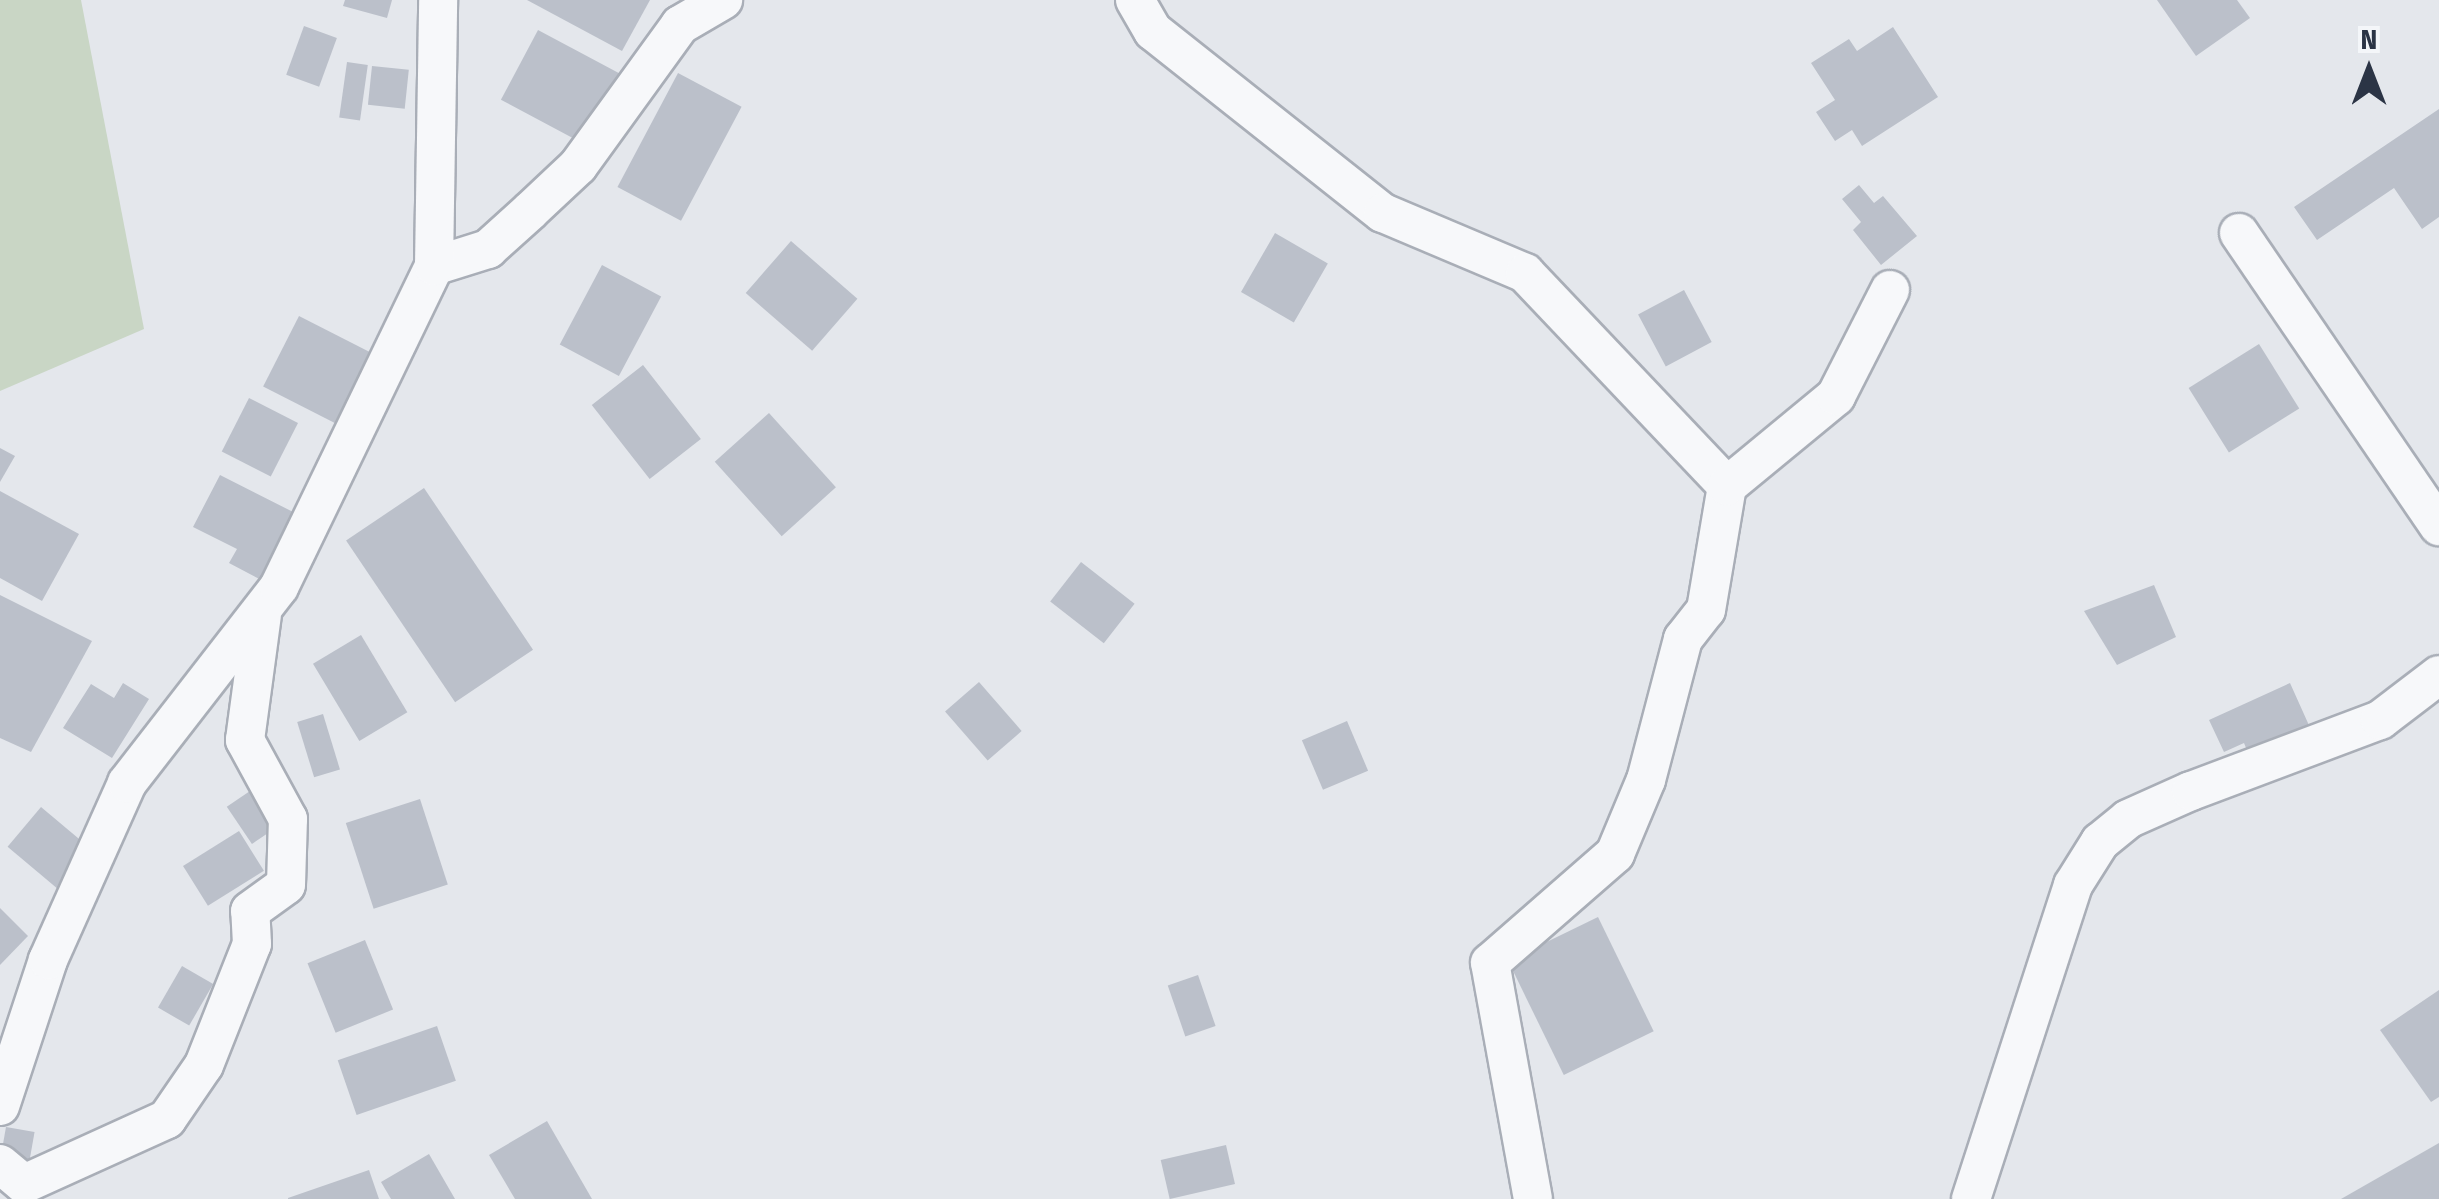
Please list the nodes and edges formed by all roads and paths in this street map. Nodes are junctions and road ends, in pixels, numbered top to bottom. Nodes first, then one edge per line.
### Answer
1 (438, 0) edge
2 (723, 0) edge
3 (1135, 0) edge
4 (2239, 233) dead end
5 (434, 266) junction
6 (1890, 290) dead end
7 (1727, 486) junction
8 (2439, 526) edge
9 (262, 611) junction
10 (2439, 675) edge
11 (0, 1106) edge
12 (0, 1164) edge
13 (1533, 1199) edge
14 (1971, 1199) edge

1 - 5 street
2 - 5 street
3 - 7 street
4 - 8 street
5 - 9 street
6 - 7 street
7 - 13 street
9 - 11 street
9 - 12 street
10 - 14 street

